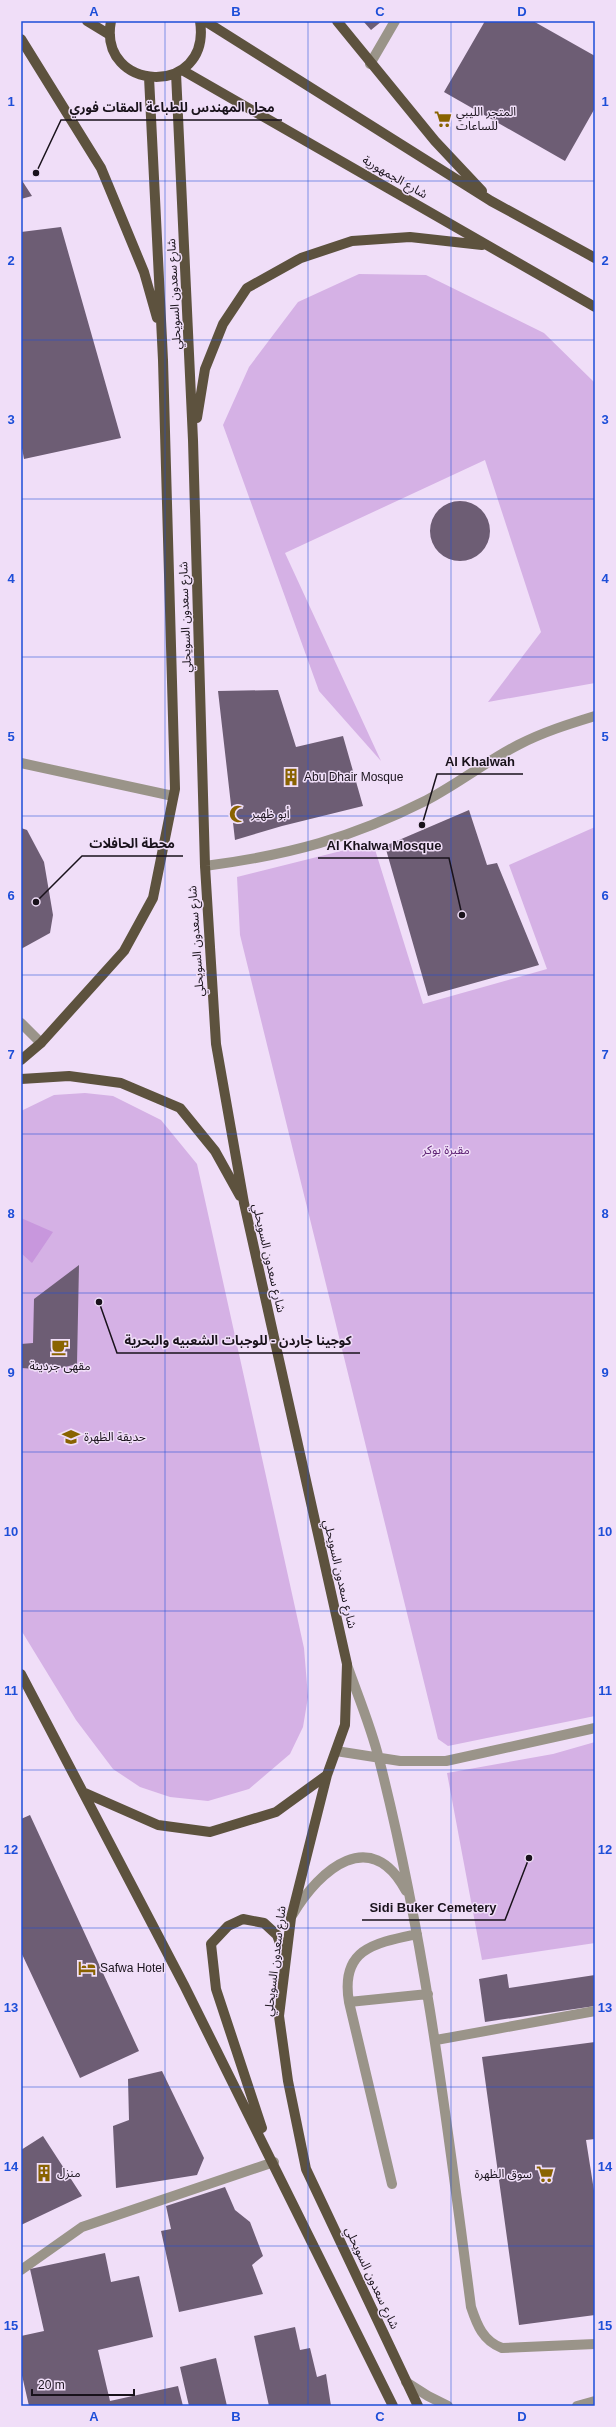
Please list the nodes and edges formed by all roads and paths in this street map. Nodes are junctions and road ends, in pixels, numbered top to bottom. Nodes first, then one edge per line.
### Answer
1 (87, 21) edge
2 (111, 21) edge
3 (200, 21) edge
4 (205, 21) edge
5 (337, 21) edge
6 (395, 21) edge
7 (110, 35) junction
8 (21, 39) edge
9 (370, 64) junction
10 (179, 72) junction
11 (149, 78) junction
12 (491, 201) junction
13 (488, 246) junction
14 (595, 258) edge
15 (595, 307) edge
16 (163, 360) junction
17 (193, 440) junction
18 (595, 716) edge
19 (21, 762) edge
20 (173, 796) junction
21 (205, 866) junction
22 (21, 1023) edge
23 (41, 1043) junction
24 (21, 1060) edge
25 (21, 1079) edge
26 (244, 1203) junction
27 (347, 1664) junction
28 (21, 1674) edge
29 (595, 1728) edge
30 (336, 1751) junction
31 (379, 1758) junction
32 (327, 1775) junction
33 (85, 1793) junction
34 (410, 1900) junction
35 (291, 1918) junction
36 (417, 1934) junction
37 (286, 1959) junction
38 (428, 1994) junction
39 (349, 2002) junction
40 (595, 2011) edge
41 (436, 2040) junction
42 (274, 2162) junction
43 (392, 2184) dead end
44 (21, 2270) edge
45 (595, 2344) edge
46 (406, 2382) junction
47 (595, 2400) edge
48 (393, 2406) edge
49 (418, 2406) edge
50 (448, 2406) edge
51 (577, 2406) edge

1 - 7 main road
2 - 7 main road
3 - 10 main road
4 - 12 main road
5 - 9 main road
6 - 9 street
7 - 11 main road
8 - 16 main road
9 - 12 main road
10 - 11 main road
10 - 13 main road, شارع الجمهورية
10 - 17 main road, شارع سعدون السويحلي
11 - 16 main road
12 - 14 main road
13 - 15 main road, شارع الجمهورية
13 - 17 main road
16 - 20 main road
17 - 21 main road, شارع سعدون السويحلي
18 - 21 street
19 - 20 street
20 - 23 main road
21 - 26 main road, شارع سعدون السويحلي
22 - 23 street
23 - 24 main road
25 - 26 main road
26 - 27 main road, شارع سعدون السويحلي
27 - 30 main road, شارع سعدون السويحلي
27 - 31 street
28 - 33 main road
29 - 31 street
30 - 31 street
30 - 32 main road, شارع سعدون السويحلي
31 - 34 street
32 - 33 main road
32 - 35 main road, شارع سعدون السويحلي
33 - 42 main road
34 - 35 street
34 - 36 street
35 - 37 main road, شارع سعدون السويحلي
36 - 38 street
36 - 39 street
37 - 42 main road
37 - 46 main road, شارع سعدون السويحلي
38 - 39 street
38 - 41 street
39 - 43 street
40 - 41 street
41 - 45 street
42 - 44 street
42 - 48 main road
46 - 49 main road, شارع سعدون السويحلي
46 - 50 street
47 - 51 street

